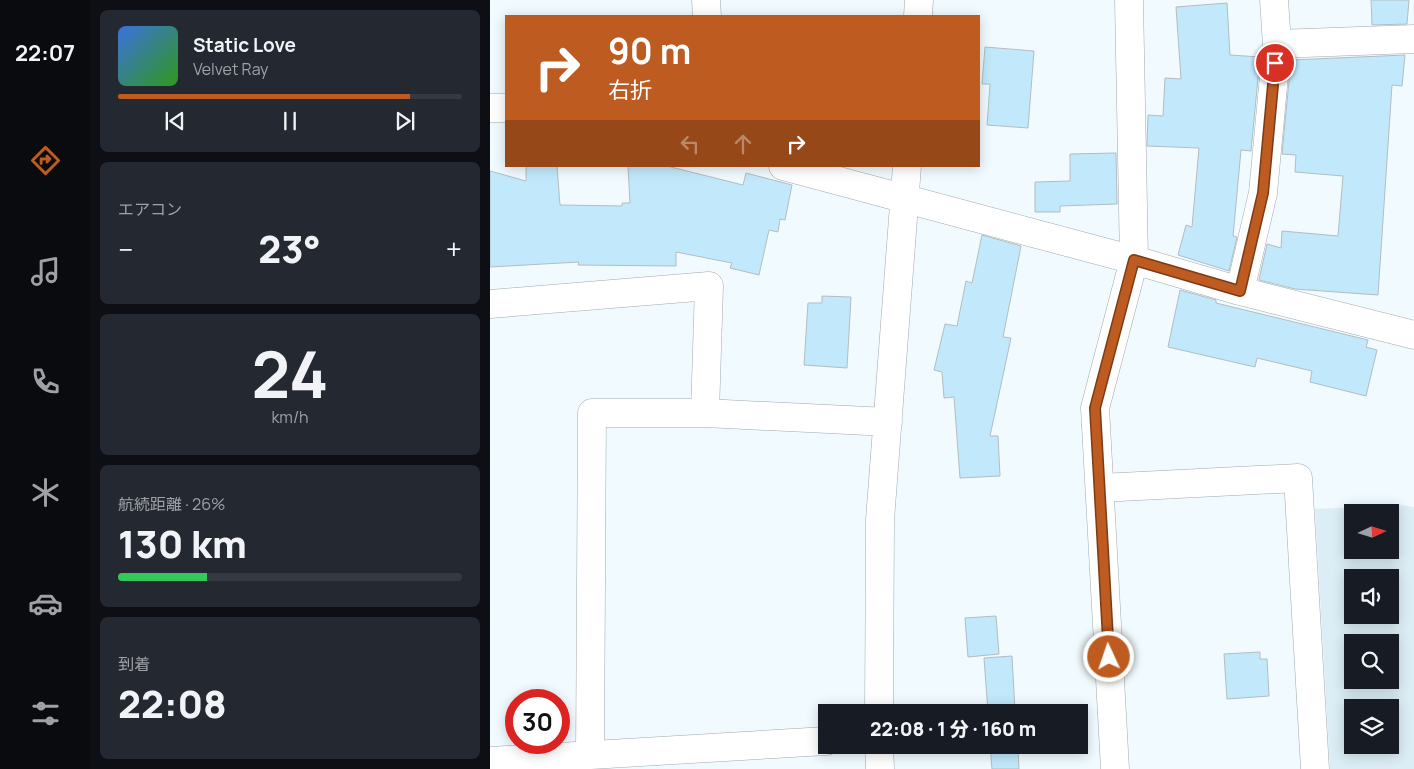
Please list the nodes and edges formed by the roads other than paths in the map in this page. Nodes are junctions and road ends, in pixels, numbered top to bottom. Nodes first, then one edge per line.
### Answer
1 (706, 0) edge
2 (919, 0) edge
3 (1129, 0) edge
4 (1274, 0) edge
5 (707, 15) edge
6 (918, 15) edge
7 (1414, 39) edge
8 (1277, 44) junction
9 (490, 108) edge
10 (505, 108) edge
11 (787, 167) edge
12 (907, 167) edge
13 (904, 198) junction
14 (1134, 260) junction
15 (1240, 291) junction
16 (490, 304) edge
17 (1414, 332) edge
18 (705, 412) junction
19 (888, 422) junction
20 (1100, 488) junction
21 (879, 704) edge
22 (818, 742) edge
23 (879, 754) edge
24 (590, 755) junction
25 (688, 759) edge
26 (490, 762) edge
27 (880, 769) edge
28 (1115, 769) edge
29 (1315, 769) edge

1 - 5 street
2 - 6 street
3 - 14 street
4 - 8 street
7 - 8 street
8 - 15 street
9 - 10 street
11 - 13 street
12 - 13 street
13 - 14 street
13 - 19 street
14 - 15 street
14 - 20 street
15 - 17 street
16 - 18 street
18 - 19 street
18 - 24 street
19 - 21 street
20 - 28 street
20 - 29 street
22 - 25 street
23 - 27 street
24 - 25 street
24 - 26 street

